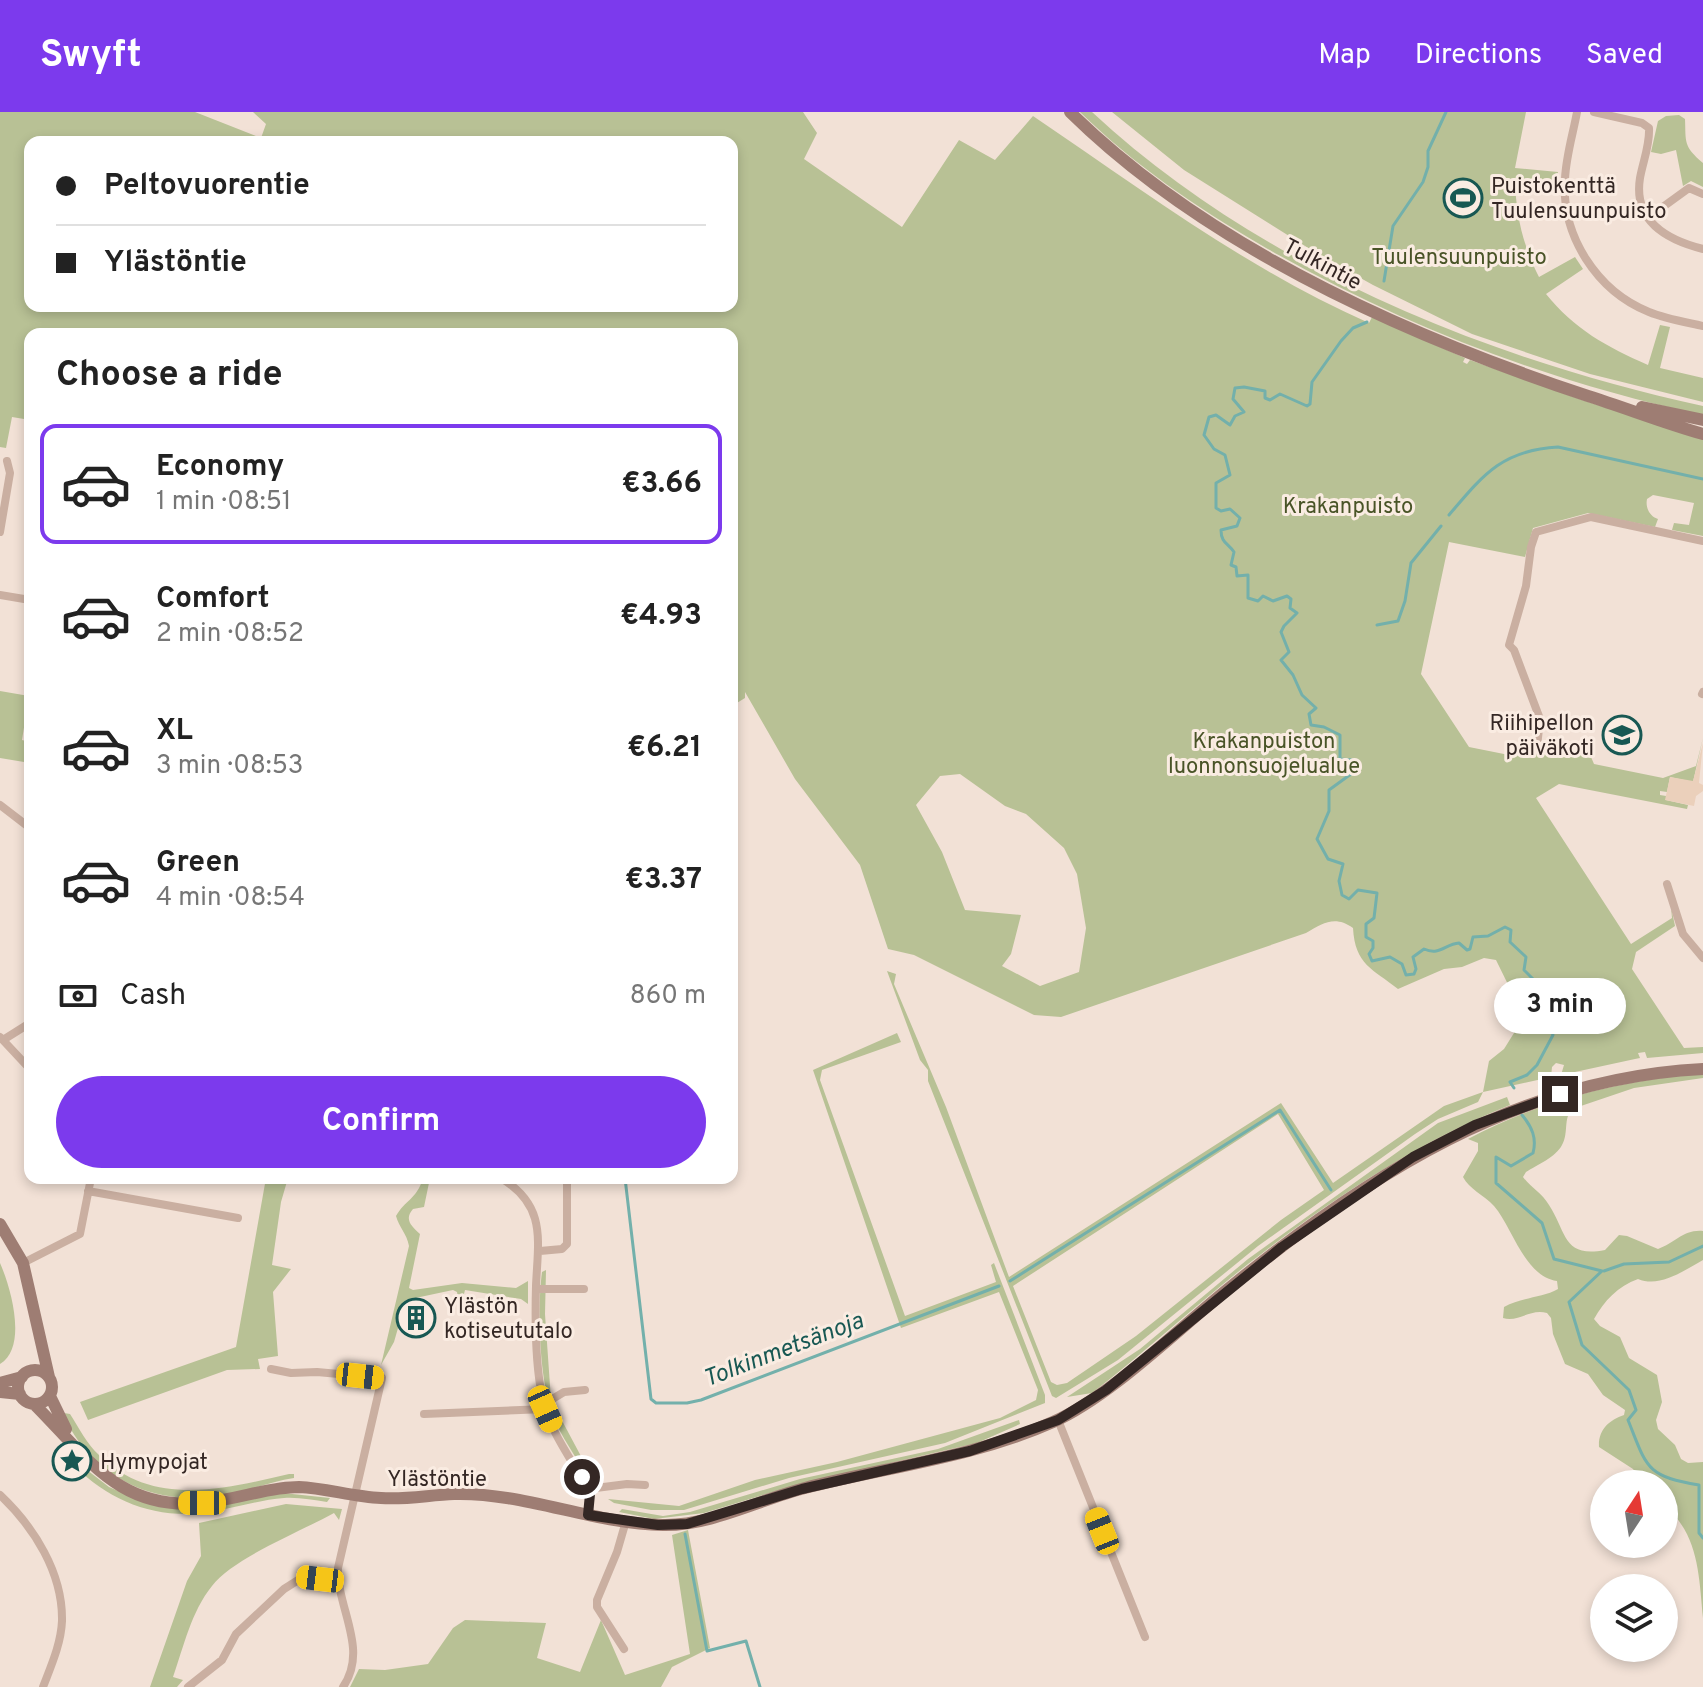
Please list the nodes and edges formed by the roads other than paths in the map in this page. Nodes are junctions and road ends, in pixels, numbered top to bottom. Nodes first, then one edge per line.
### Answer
1 (1070, 112) edge
2 (1577, 112) edge
3 (1594, 112) edge
4 (1703, 194) edge
5 (1649, 217) junction
6 (1703, 249) edge
7 (1703, 326) edge
8 (1588, 396) junction
9 (1703, 420) edge
10 (1703, 434) edge
11 (7, 461) dead end
12 (0, 532) edge
13 (1703, 541) edge
14 (0, 595) edge
15 (24, 599) edge
16 (1537, 747) dead end
17 (0, 805) edge
18 (24, 823) edge
19 (1667, 884) dead end
20 (1703, 958) edge
21 (24, 1026) edge
22 (2, 1038) edge
23 (24, 1062) edge
24 (1703, 1069) edge
25 (90, 1184) edge
26 (509, 1184) edge
27 (567, 1184) edge
28 (88, 1191) junction
29 (238, 1218) dead end
30 (0, 1224) edge
31 (540, 1251) junction
32 (23, 1263) junction
33 (536, 1289) junction
34 (584, 1289) dead end
35 (38, 1332) junction
36 (271, 1369) dead end
37 (27, 1374) junction
38 (49, 1377) junction
39 (0, 1383) edge
40 (585, 1390) dead end
41 (0, 1392) edge
42 (20, 1394) junction
43 (50, 1396) junction
44 (34, 1404) junction
45 (544, 1407) junction
46 (424, 1414) dead end
47 (1058, 1420) junction
48 (78, 1449) junction
49 (645, 1485) dead end
50 (588, 1489) junction
51 (0, 1495) edge
52 (353, 1496) junction
53 (588, 1515) junction
54 (626, 1521) junction
55 (338, 1581) junction
56 (1145, 1637) dead end
57 (624, 1649) dead end
58 (43, 1687) edge
59 (188, 1687) edge
60 (343, 1687) edge

1 - 8 main road, Tulkintie
2 - 7 street
3 - 5 street
4 - 5 street
5 - 6 street
8 - 9 main road
8 - 10 main road
11 - 12 street
13 - 16 street
14 - 15 street
17 - 18 street
19 - 20 street
21 - 22 street
22 - 23 street
24 - 47 main road, Ylästöntie
25 - 28 street
26 - 31 street
27 - 31 street
28 - 29 street
28 - 32 street
30 - 32 main road
31 - 33 street
32 - 35 main road
33 - 34 street
33 - 45 street
35 - 37 main road
35 - 38 main road
36 - 52 street
37 - 38 main road
37 - 39 main road
37 - 42 main road
38 - 43 main road
40 - 45 street
41 - 42 main road
42 - 44 main road
43 - 44 main road
43 - 48 main road, Ylästöntie
44 - 48 main road, Ylästöntie
45 - 46 street
45 - 50 street
47 - 54 main road, Ylästöntie
47 - 56 street
48 - 52 main road, Ylästöntie
49 - 50 street
50 - 53 street
51 - 58 street
52 - 53 main road, Ylästöntie
52 - 55 street
53 - 54 main road, Ylästöntie
54 - 57 street
55 - 59 street
55 - 60 street

